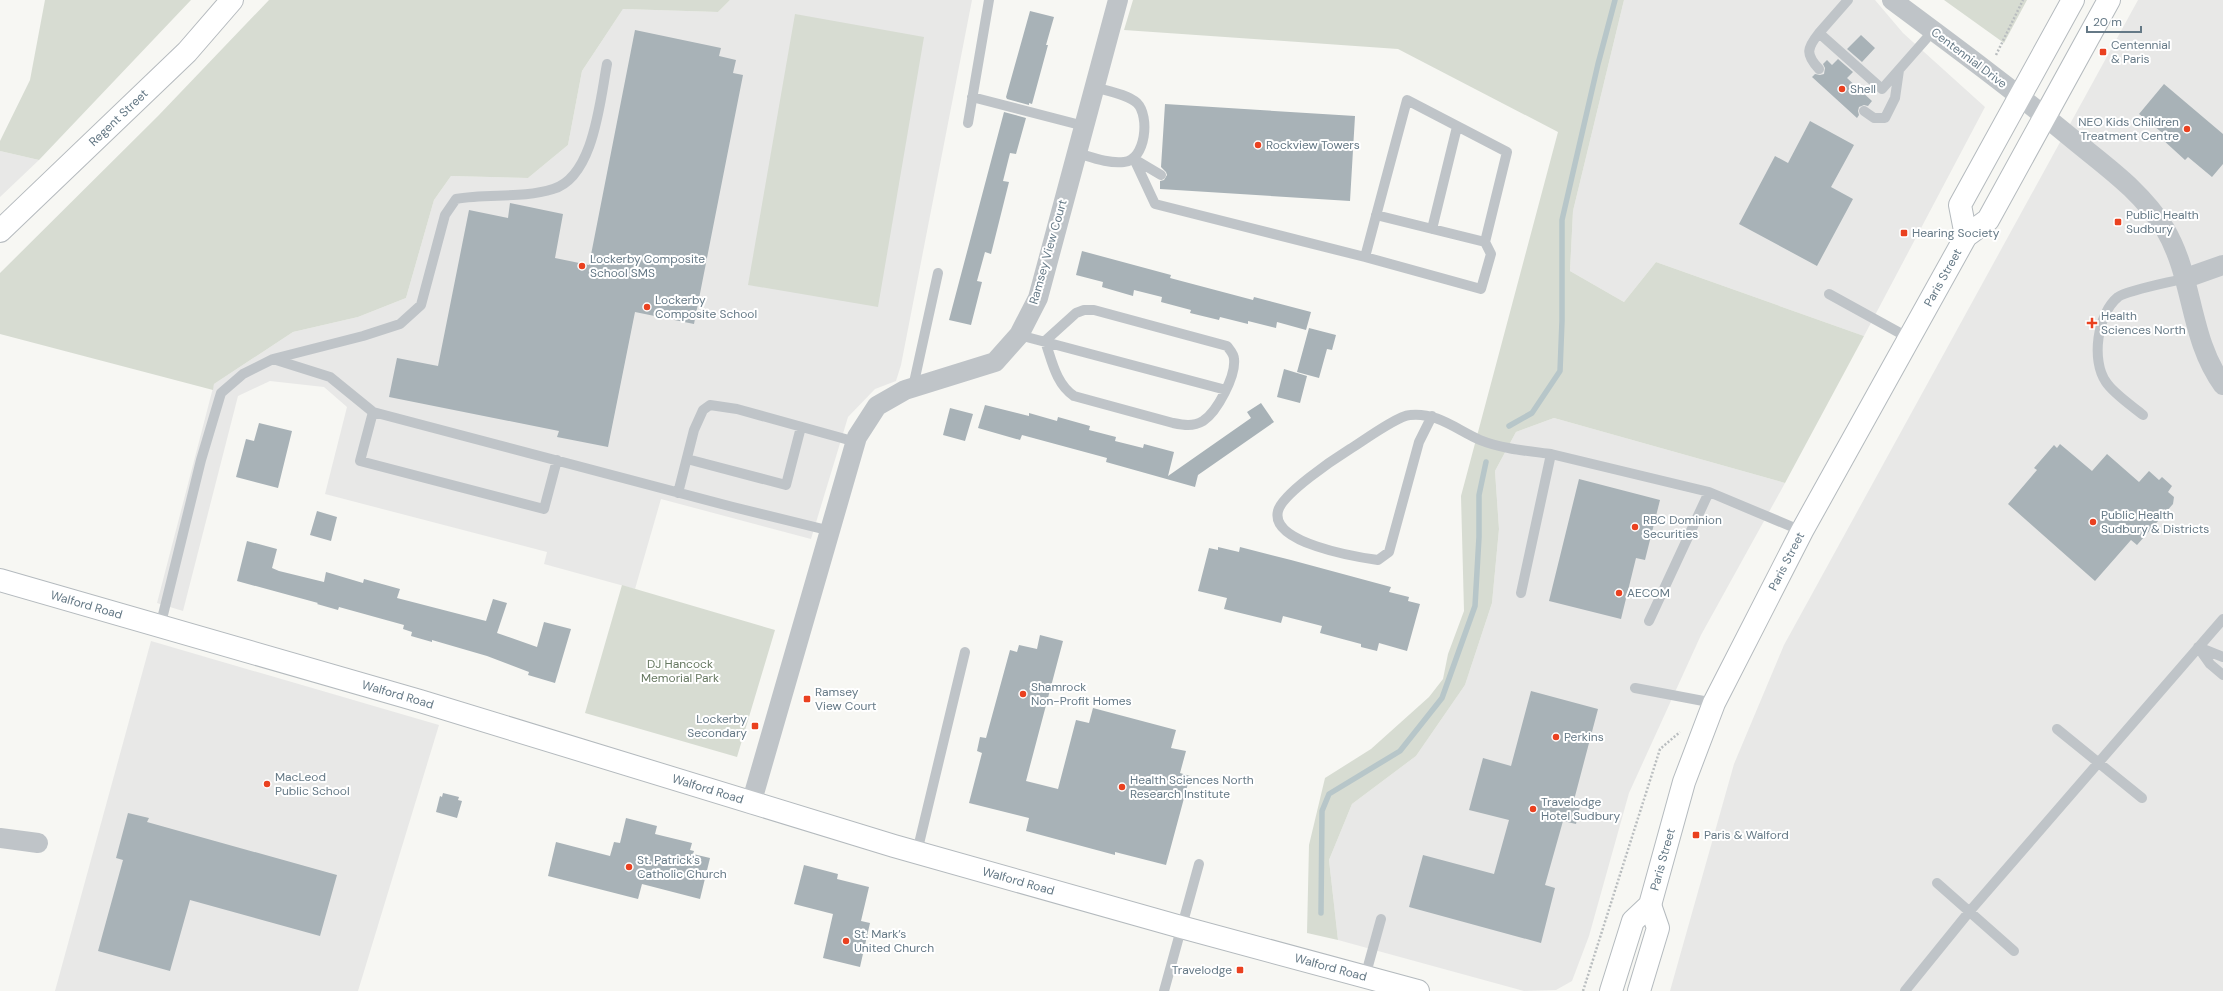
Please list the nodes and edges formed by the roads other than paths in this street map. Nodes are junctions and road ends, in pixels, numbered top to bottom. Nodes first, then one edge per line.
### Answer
1 (232, 0) edge
2 (989, 0) edge
3 (1118, 0) edge
4 (1848, 0) edge
5 (1892, 0) edge
6 (2073, 0) edge
7 (2110, 0) edge
8 (1933, 31) junction
9 (1819, 33) junction
10 (607, 64) dead end
11 (1819, 69) dead end
12 (1898, 70) junction
13 (1094, 87) junction
14 (2021, 96) junction
15 (972, 97) junction
16 (1864, 111) dead end
17 (2046, 115) junction
18 (968, 123) dead end
19 (1084, 126) junction
20 (1457, 127) junction
21 (1076, 153) junction
22 (1134, 159) junction
23 (1161, 175) dead end
24 (1376, 215) junction
25 (1432, 229) junction
26 (0, 231) edge
27 (1966, 236) junction
28 (1485, 242) junction
29 (1365, 257) junction
30 (2223, 265) edge
31 (938, 273) dead end
32 (2186, 278) junction
33 (1829, 294) dead end
34 (1019, 335) junction
35 (1910, 338) junction
36 (1045, 341) junction
37 (273, 359) junction
38 (2223, 385) edge
39 (913, 388) junction
40 (1226, 390) junction
41 (373, 412) junction
42 (2143, 415) dead end
43 (1432, 416) junction
44 (801, 427) junction
45 (856, 442) junction
46 (1551, 454) junction
47 (687, 459) junction
48 (557, 460) junction
49 (1709, 492) junction
50 (678, 493) junction
51 (831, 530) junction
52 (1802, 531) junction
53 (0, 580) edge
54 (1521, 593) dead end
55 (2223, 619) edge
56 (1649, 621) dead end
57 (160, 627) junction
58 (2198, 647) junction
59 (965, 652) dead end
60 (2223, 657) edge
61 (2223, 675) edge
62 (1635, 688) dead end
63 (1714, 703) junction
64 (2057, 729) dead end
65 (2098, 762) junction
66 (2142, 798) dead end
67 (752, 804) junction
68 (0, 838) edge
69 (38, 843) dead end
70 (917, 852) junction
71 (1199, 864) dead end
72 (1937, 883) dead end
73 (1650, 905) junction
74 (1969, 912) junction
75 (1381, 919) dead end
76 (1181, 928) junction
77 (2014, 951) dead end
78 (1365, 977) junction
79 (1164, 991) edge
80 (1418, 991) edge
81 (1611, 991) edge
82 (1639, 991) edge
83 (1904, 991) edge

1 - 26 main road, Regent Street
2 - 15 lane
3 - 13 street, Ramsey View Court
4 - 9 lane
5 - 8 street, Centennial Drive
6 - 14 main road, Paris Street
7 - 17 main road, Paris Street
8 - 12 lane
8 - 14 street, Centennial Drive
9 - 11 lane
9 - 12 lane
10 - 37 lane
12 - 16 lane
13 - 19 street, Ramsey View Court
13 - 22 lane
14 - 17 street, Centennial Drive
14 - 27 main road, Paris Street
15 - 18 lane
15 - 19 lane
17 - 27 main road, Paris Street
17 - 32 street, Centennial Drive
19 - 21 street, Ramsey View Court
20 - 24 lane
20 - 25 lane
20 - 28 lane
21 - 22 lane
21 - 34 street, Ramsey View Court
22 - 23 lane
22 - 29 lane
24 - 25 lane
24 - 29 lane
25 - 28 lane
27 - 35 main road, Paris Street
28 - 29 lane
30 - 32 street
31 - 39 lane
32 - 38 street, Centennial Drive
32 - 42 lane
33 - 35 lane
34 - 36 lane
34 - 39 street, Ramsey View Court
35 - 52 main road, Paris Street
36 - 40 lane
36 - 40 lane
36 - 40 lane
37 - 41 lane
37 - 57 lane
39 - 45 street, Ramsey View Court
41 - 48 lane
41 - 48 lane
43 - 43 lane
43 - 46 lane
44 - 45 lane
44 - 47 lane
44 - 47 lane
45 - 51 street, Ramsey View Court
46 - 49 lane
46 - 54 lane
47 - 50 lane
48 - 50 lane
49 - 52 lane
49 - 56 lane
50 - 51 lane
51 - 67 street, Ramsey View Court
52 - 63 main road, Paris Street
53 - 57 main road, Walford Road
55 - 58 lane
57 - 67 main road, Walford Road
58 - 60 lane
58 - 61 lane
58 - 65 lane
59 - 70 lane
62 - 63 lane
63 - 73 main road, Paris Street
64 - 65 lane
65 - 66 lane
65 - 74 lane
67 - 70 main road, Walford Road
68 - 69 street
70 - 76 main road, Walford Road
71 - 76 lane
72 - 74 lane
73 - 81 main road, Paris Street
73 - 82 main road, Paris Street
74 - 77 lane
74 - 83 lane
75 - 78 lane
76 - 78 main road, Walford Road
76 - 79 lane
78 - 80 main road, Walford Road

